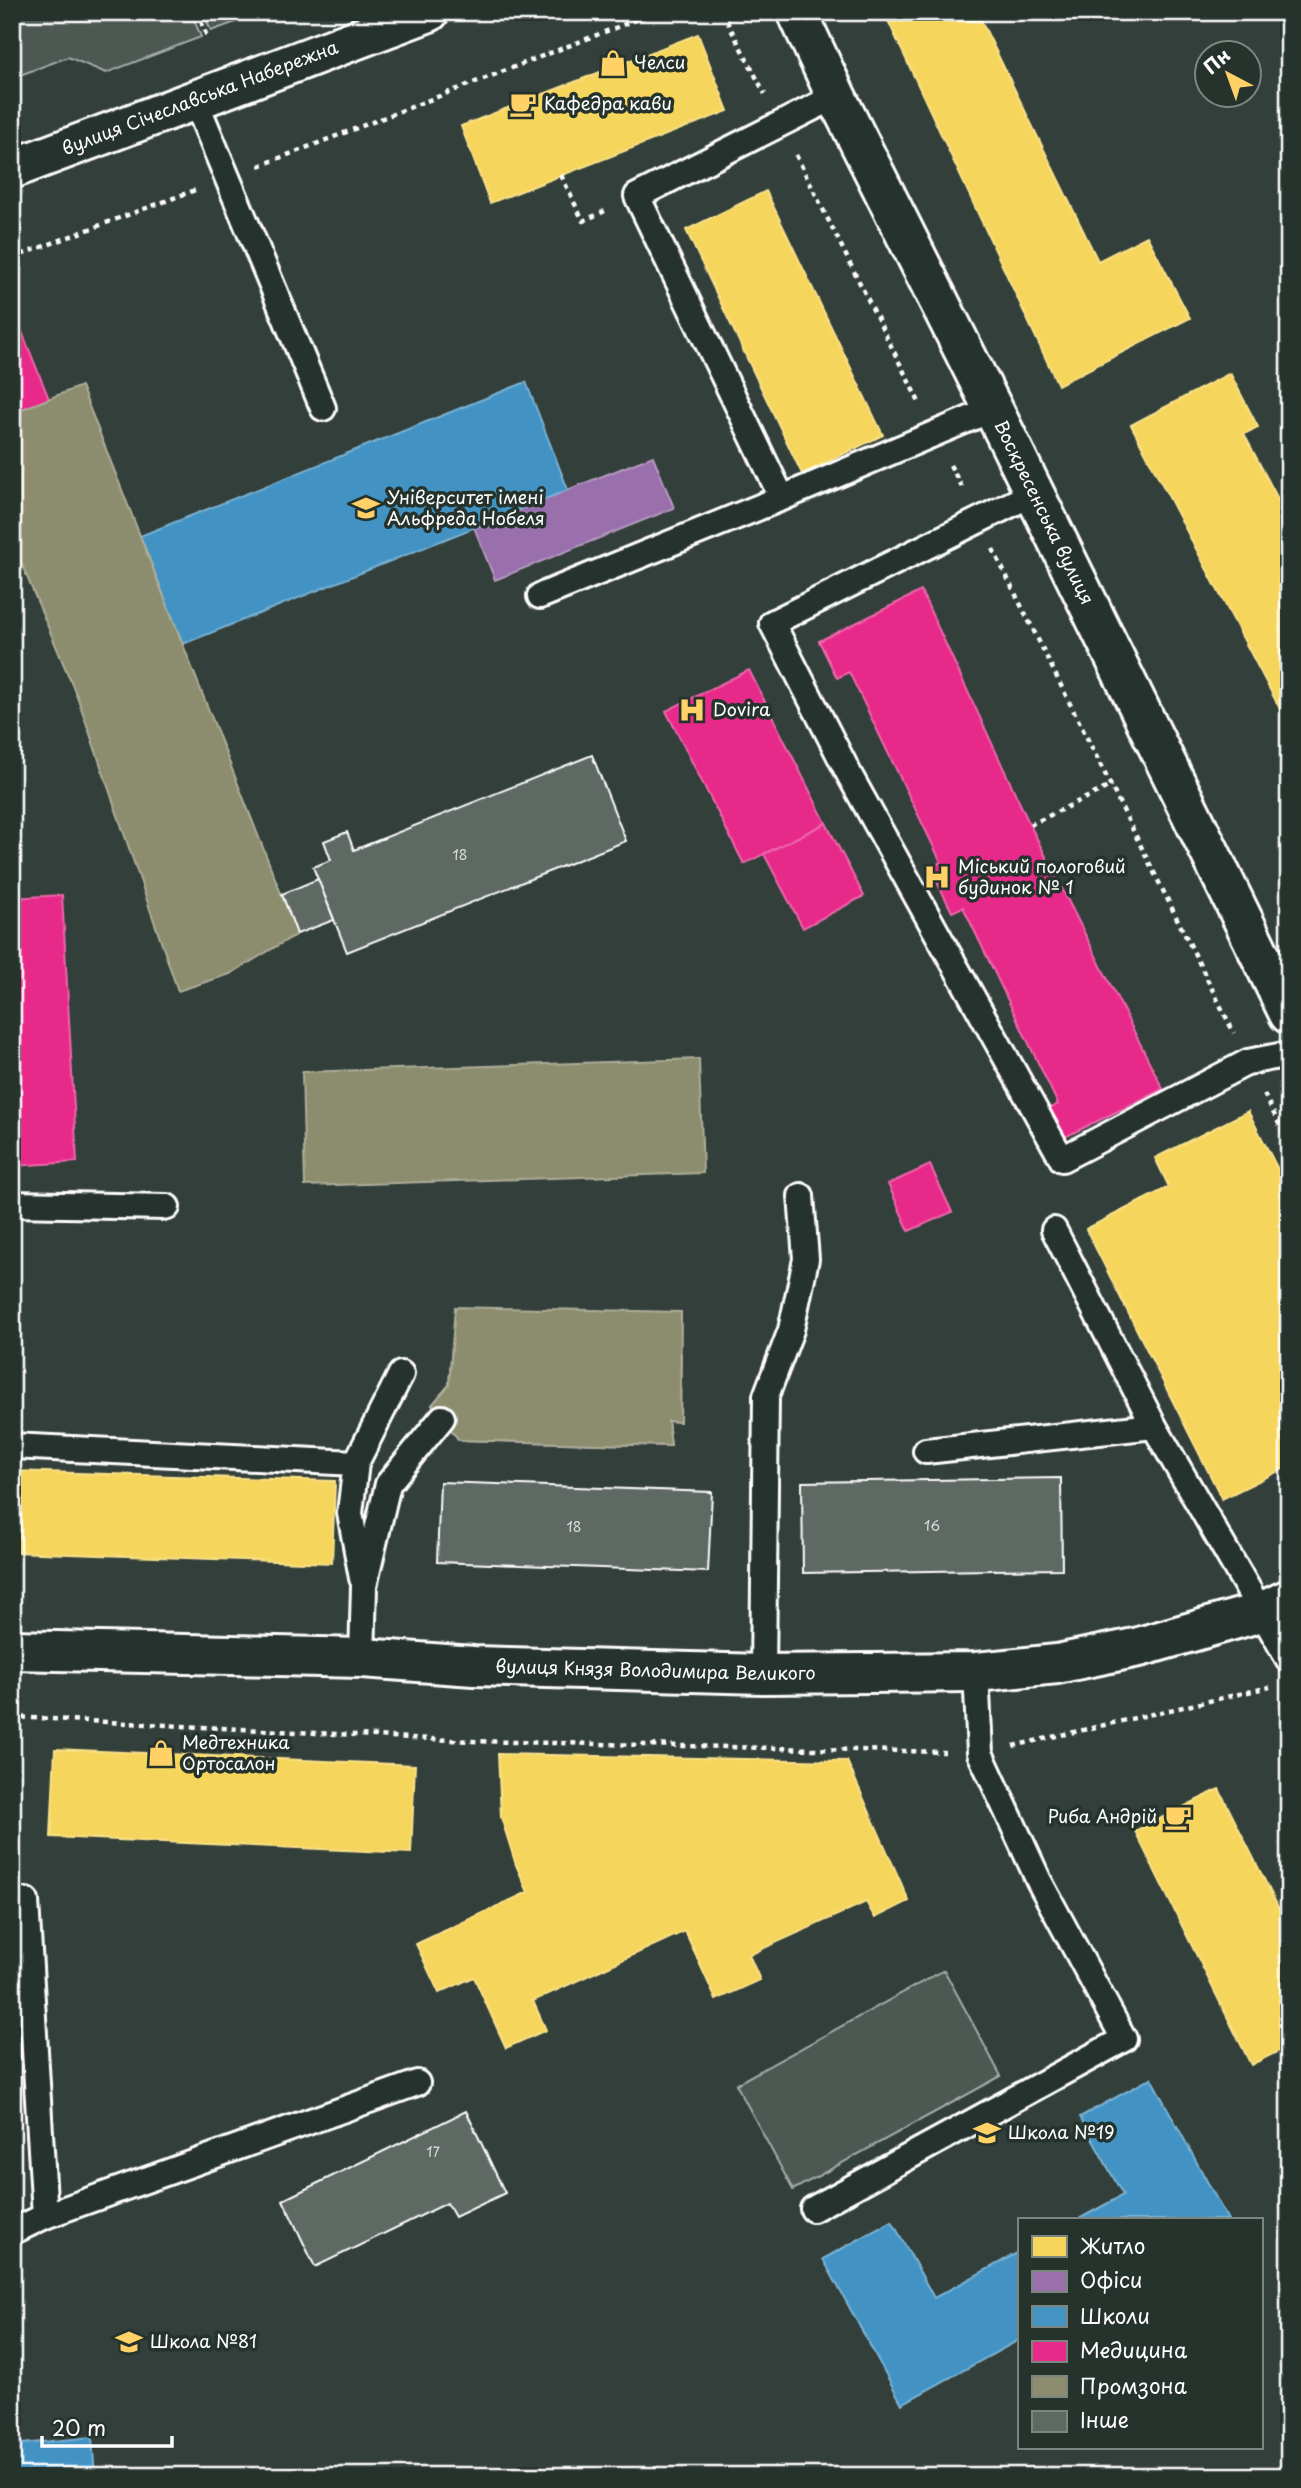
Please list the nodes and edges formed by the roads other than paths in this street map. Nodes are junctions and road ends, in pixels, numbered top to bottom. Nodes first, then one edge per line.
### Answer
1 (429, 12) edge
2 (797, 12) edge
3 (836, 96) junction
4 (195, 100) junction
5 (12, 169) edge
6 (323, 408) dead end
7 (993, 409) junction
8 (1034, 494) junction
9 (782, 498) junction
10 (540, 596) dead end
11 (1289, 1014) edge
12 (1289, 1054) edge
13 (801, 1196) dead end
14 (12, 1204) edge
15 (167, 1207) dead end
16 (1054, 1230) dead end
17 (401, 1374) dead end
18 (442, 1418) dead end
19 (1154, 1426) junction
20 (12, 1446) edge
21 (926, 1451) dead end
22 (356, 1463) junction
23 (363, 1586) junction
24 (1275, 1606) edge
25 (12, 1650) edge
26 (362, 1658) junction
27 (1289, 1660) edge
28 (976, 1672) junction
29 (763, 1674) junction
30 (26, 1900) dead end
31 (417, 2083) dead end
32 (813, 2209) dead end
33 (45, 2216) junction
34 (12, 2232) edge

1 - 4 main road, вулиця Січеславська Набережна
2 - 3 main road, Воскресенська вулиця
3 - 7 main road, Воскресенська вулиця
3 - 9 lane
4 - 5 main road, вулиця Січеславська Набережна
4 - 6 lane
7 - 8 main road, Воскресенська вулиця
7 - 9 lane
8 - 11 main road, Воскресенська вулиця
8 - 12 lane
9 - 10 lane
13 - 29 lane
14 - 15 lane
16 - 19 lane
17 - 22 lane
18 - 23 lane
19 - 21 lane
19 - 24 lane
20 - 22 lane
22 - 23 lane
23 - 26 lane
24 - 27 lane
24 - 28 main road, вулиця Князя Володимира Великого
25 - 26 main road, вулиця Князя Володимира Великого
26 - 29 main road, вулиця Князя Володимира Великого
28 - 29 main road, вулиця Князя Володимира Великого
28 - 32 lane
30 - 33 lane
31 - 33 lane
33 - 34 lane

